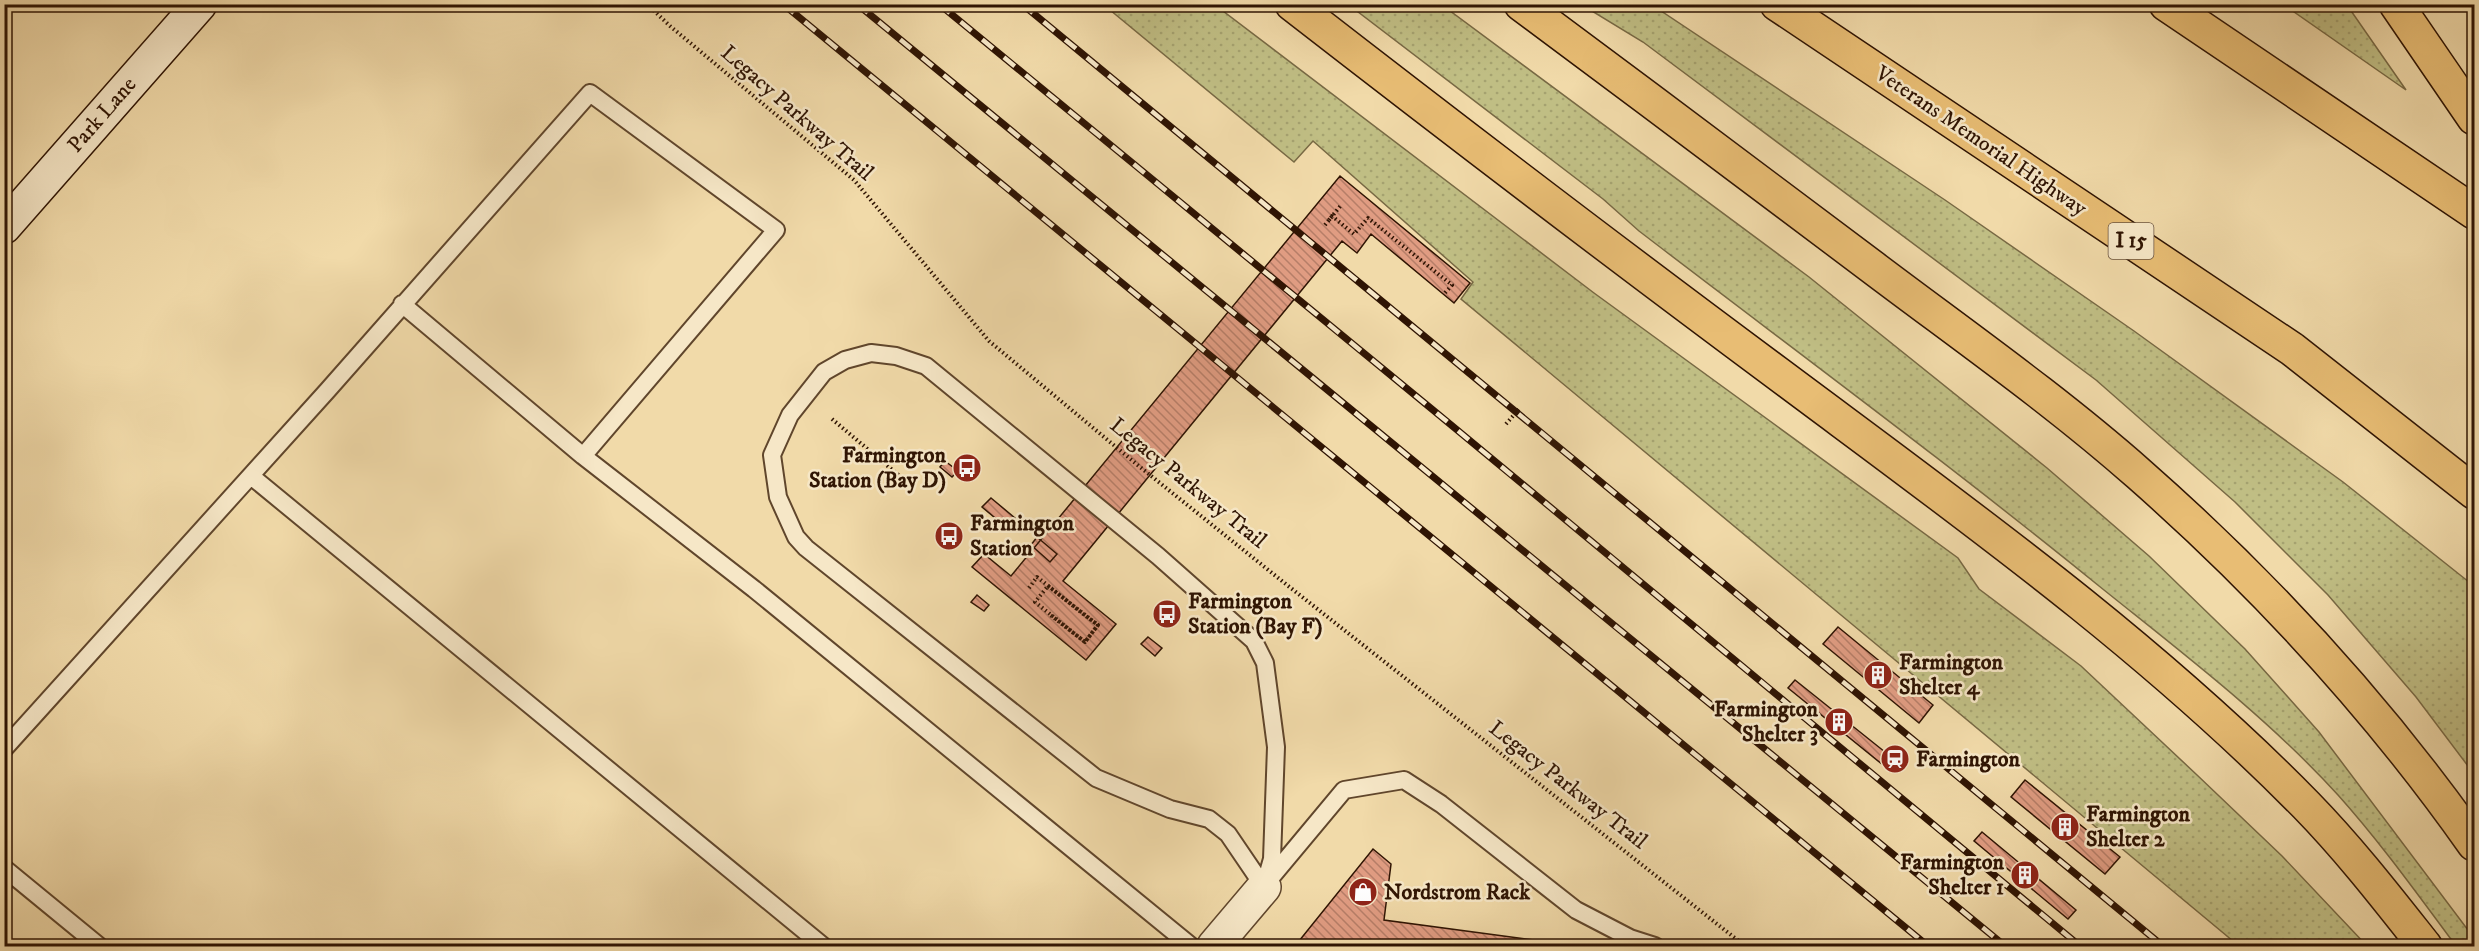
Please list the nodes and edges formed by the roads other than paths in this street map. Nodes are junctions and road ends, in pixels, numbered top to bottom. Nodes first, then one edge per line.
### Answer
1 (200, 4) edge
2 (1292, 4) edge
3 (1521, 4) edge
4 (1777, 4) edge
5 (2166, 4) edge
6 (2396, 4) edge
7 (2475, 118) edge
8 (2475, 212) edge
9 (4, 227) edge
10 (402, 304) junction
11 (583, 456) junction
12 (251, 476) junction
13 (2475, 492) edge
14 (4, 749) edge
15 (2475, 844) edge
16 (4, 868) edge
17 (1264, 887) junction
18 (99, 946) edge
19 (823, 946) edge
20 (1191, 946) edge
21 (1214, 946) edge
22 (1655, 946) edge
23 (2426, 946) edge

1 - 9 main road, Park Lane
2 - 23 highway
3 - 15 highway
4 - 13 highway, Veterans Memorial Highway / I 15
5 - 8 highway
6 - 7 highway
10 - 11 lane
10 - 11 lane
10 - 12 lane
11 - 20 lane
12 - 14 lane
12 - 19 lane
16 - 18 lane
17 - 17 lane
17 - 21 main road
17 - 22 lane

